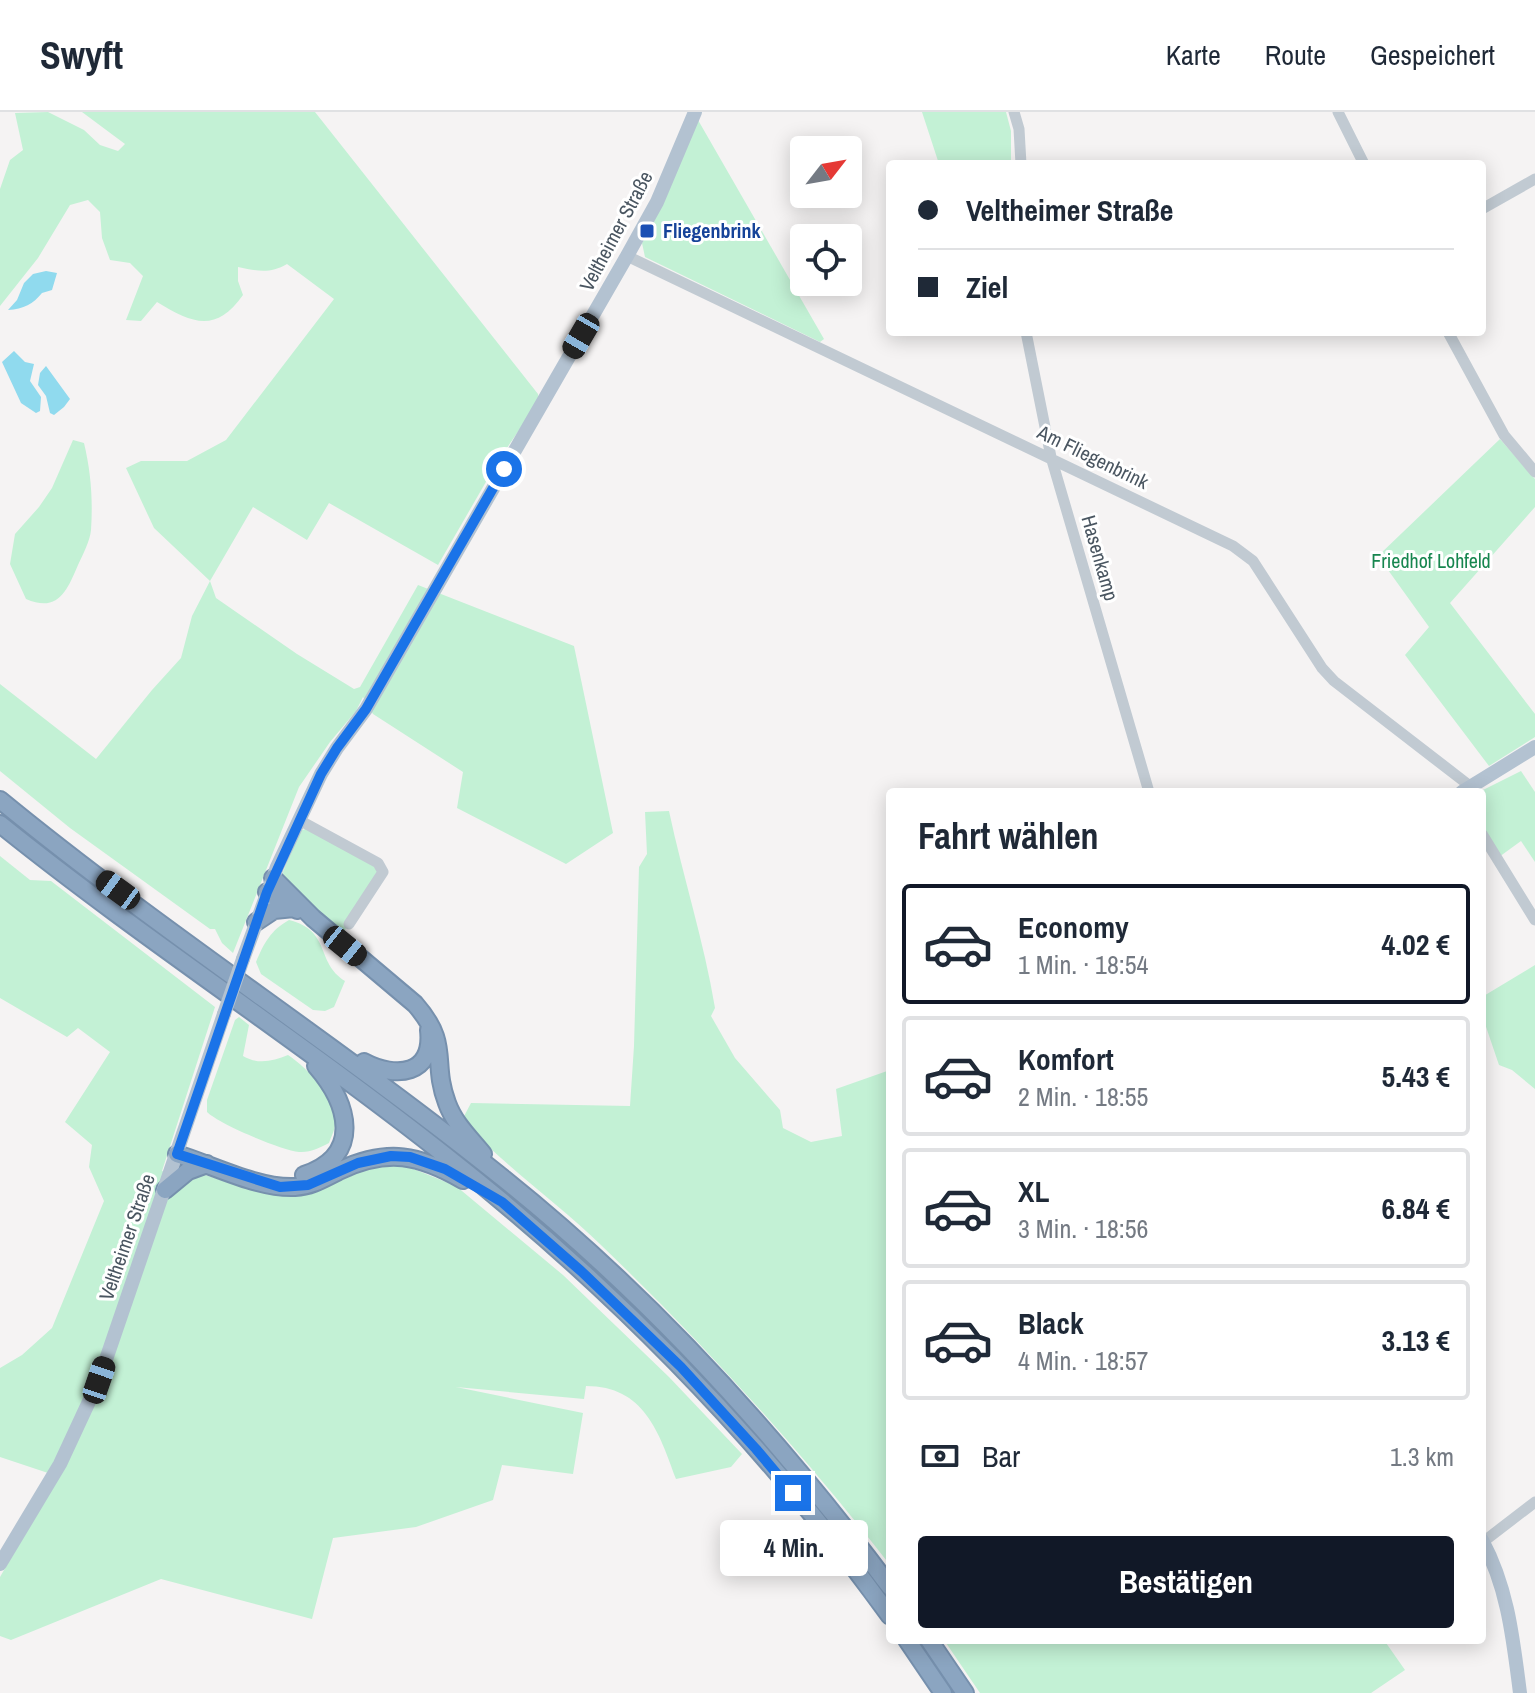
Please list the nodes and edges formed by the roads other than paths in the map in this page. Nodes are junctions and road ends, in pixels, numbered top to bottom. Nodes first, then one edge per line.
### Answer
1 (695, 112) edge
2 (1014, 112) edge
3 (1338, 112) edge
4 (1021, 160) edge
5 (1362, 160) edge
6 (1535, 179) edge
7 (1486, 207) edge
8 (627, 256) junction
9 (1027, 336) edge
10 (1450, 336) edge
11 (1051, 457) junction
12 (1535, 472) edge
13 (1535, 747) edge
14 (1148, 788) edge
15 (1465, 788) edge
16 (1468, 788) edge
17 (0, 800) edge
18 (299, 820) junction
19 (0, 824) edge
20 (1486, 840) edge
21 (270, 885) junction
22 (294, 908) junction
23 (313, 918) junction
24 (1535, 920) edge
25 (256, 922) junction
26 (349, 924) dead end
27 (415, 1004) junction
28 (315, 1035) junction
29 (299, 1047) junction
30 (179, 1149) junction
31 (208, 1164) junction
32 (505, 1180) junction
33 (165, 1190) junction
34 (502, 1202) junction
35 (1535, 1502) edge
36 (1486, 1538) edge
37 (1486, 1549) edge
38 (0, 1564) edge
39 (886, 1582) edge
40 (886, 1611) edge
41 (910, 1644) edge
42 (932, 1644) edge
43 (943, 1693) edge
44 (965, 1693) edge
45 (1520, 1693) edge

1 - 8 main road, Veltheimer Straße
2 - 4 street
3 - 5 street
6 - 7 street
8 - 11 street, Am Fliegenbrink
8 - 18 main road, Veltheimer Straße
9 - 11 street, Hasenkamp
10 - 12 street
11 - 14 street, Hasenkamp
11 - 15 street, Am Fliegenbrink
13 - 16 main road
17 - 28 highway
18 - 21 main road, Veltheimer Straße
18 - 26 street
19 - 29 highway
20 - 24 street
21 - 22 highway
21 - 23 highway
21 - 25 main road, Veltheimer Straße
22 - 23 highway
22 - 25 highway
23 - 27 highway
25 - 30 main road, Veltheimer Straße, bridge
27 - 28 highway
27 - 32 highway
28 - 32 highway
29 - 30 highway
29 - 34 highway
30 - 31 highway
30 - 33 main road, Veltheimer Straße
31 - 33 highway
31 - 34 highway
32 - 39 highway
33 - 38 main road, Veltheimer Straße
34 - 40 highway
35 - 36 street
37 - 45 main road
41 - 43 highway
42 - 44 highway

